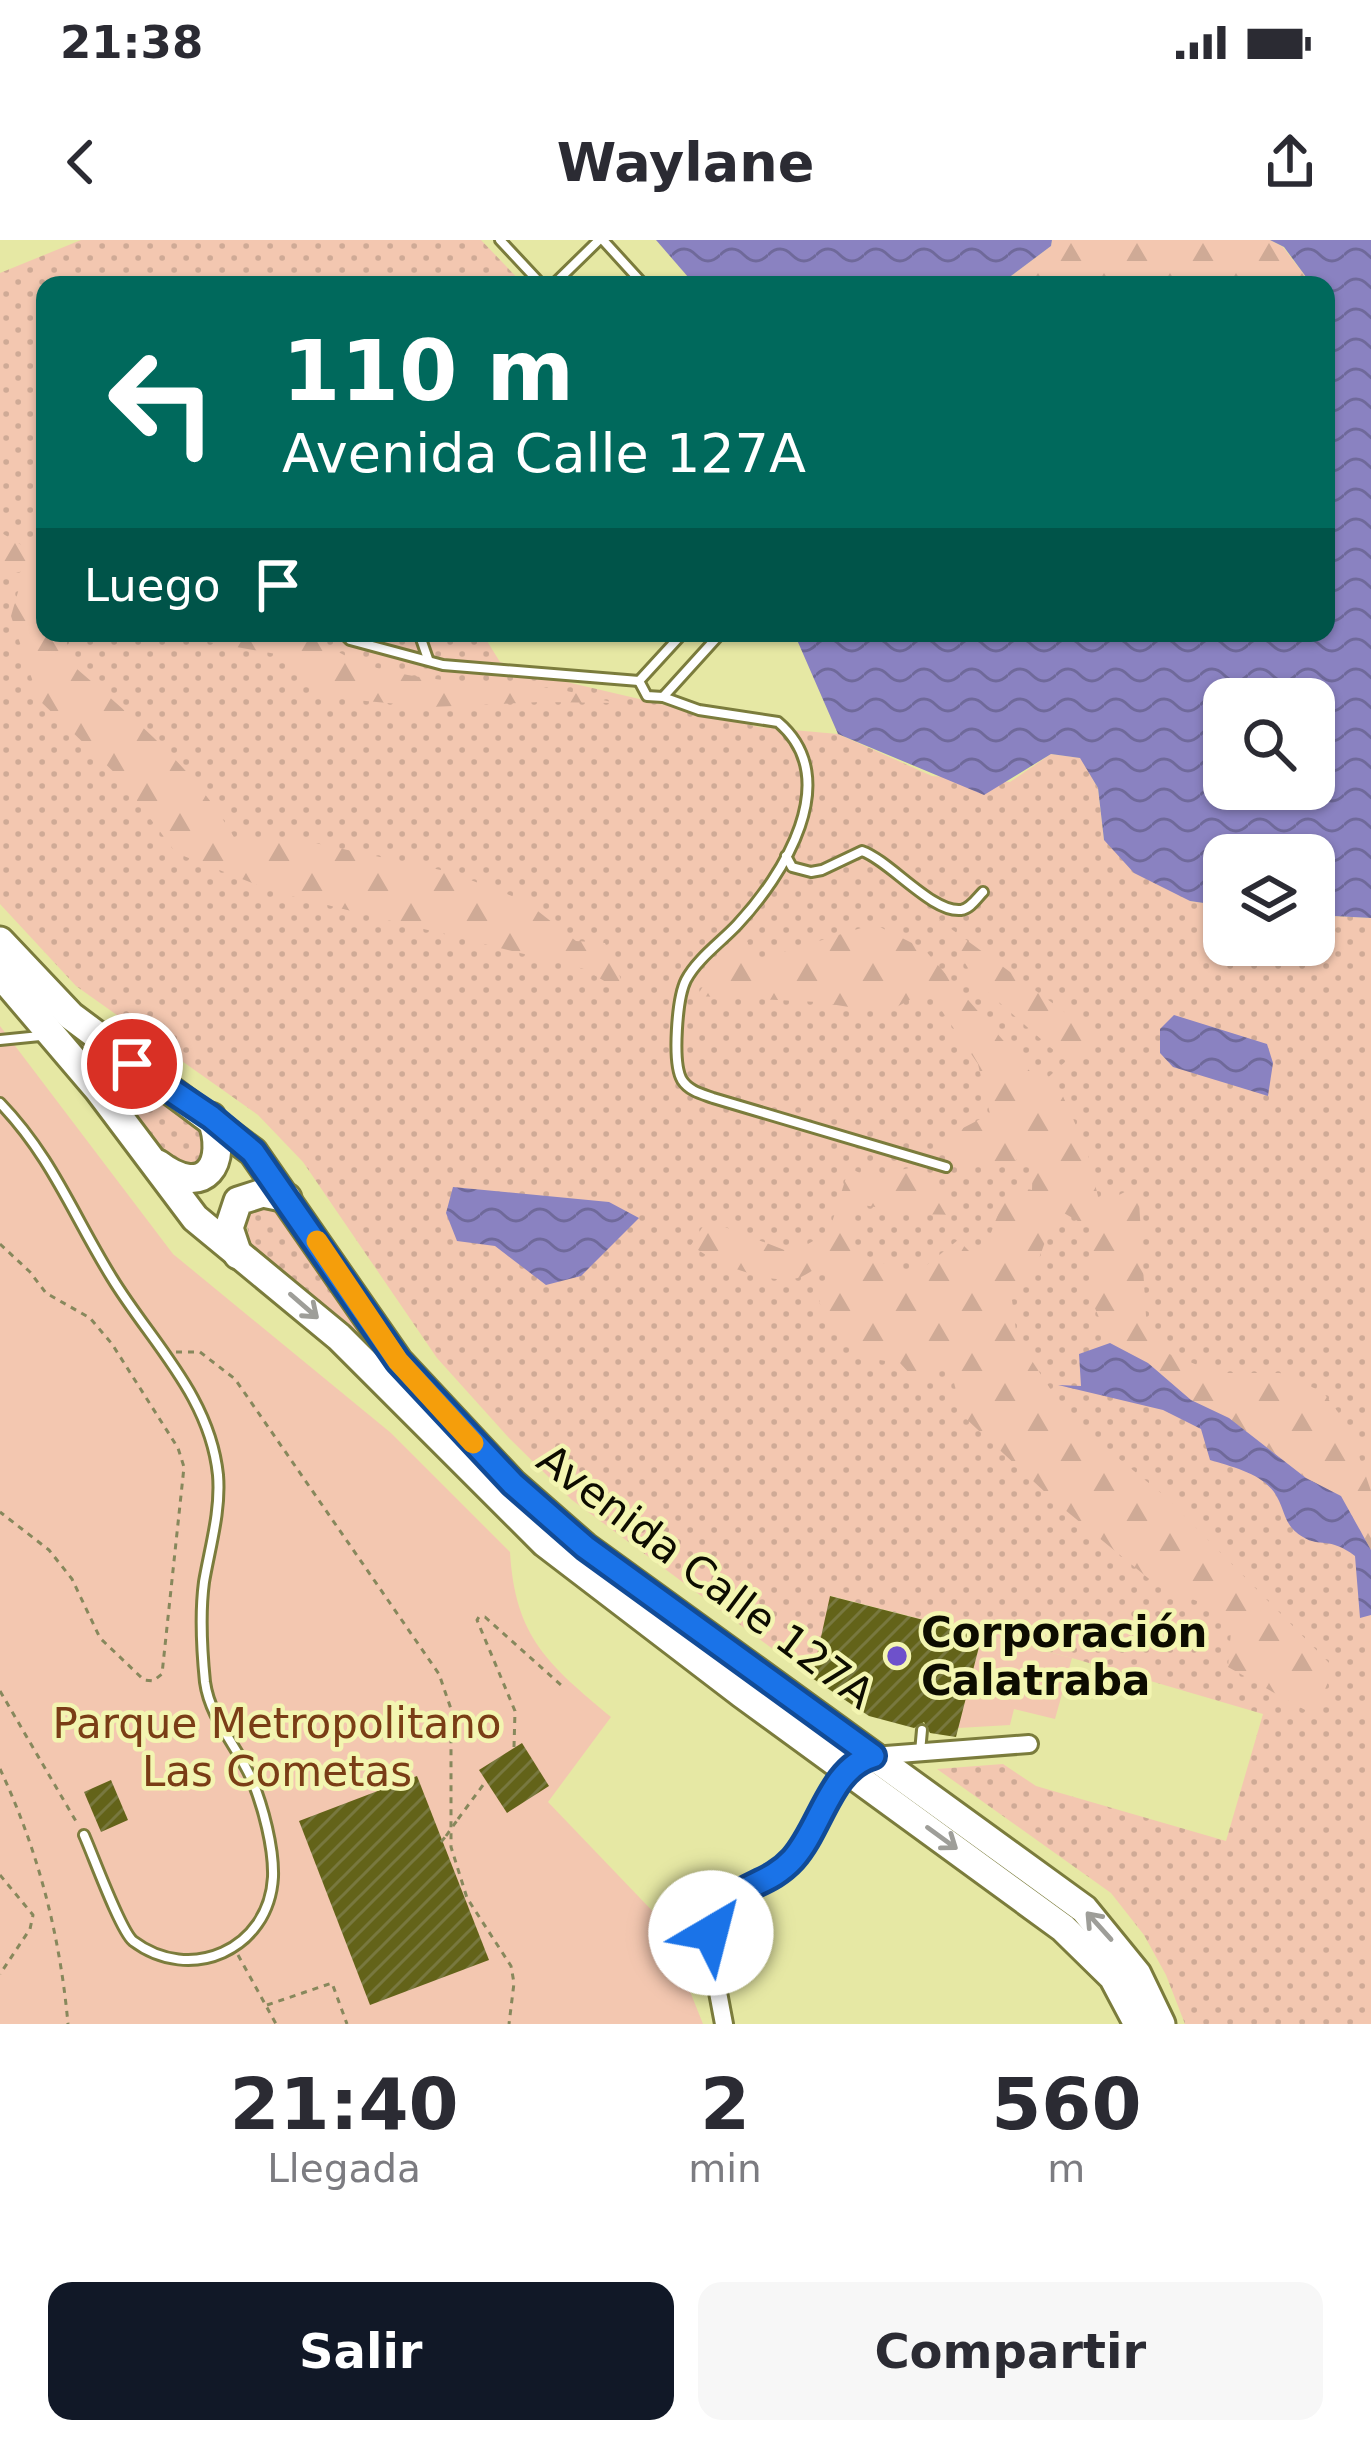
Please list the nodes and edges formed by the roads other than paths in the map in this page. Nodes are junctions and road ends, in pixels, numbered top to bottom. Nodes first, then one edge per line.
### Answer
1 (500, 240) edge
2 (601, 240) edge
3 (534, 276) edge
4 (563, 276) edge
5 (635, 276) edge
6 (358, 642) edge
7 (422, 642) edge
8 (675, 642) edge
9 (713, 642) edge
10 (429, 660) junction
11 (639, 681) junction
12 (663, 697) junction
13 (785, 855) junction
14 (983, 892) dead end
15 (0, 941) edge
16 (0, 974) edge
17 (55, 1036) junction
18 (0, 1040) edge
19 (0, 1103) edge
20 (211, 1117) junction
21 (150, 1158) junction
22 (946, 1167) dead end
23 (287, 1198) junction
24 (238, 1256) junction
25 (922, 1730) dead end
26 (1029, 1744) dead end
27 (920, 1752) junction
28 (873, 1756) junction
29 (847, 1770) junction
30 (84, 1834) road end
31 (724, 2024) edge
32 (1138, 2024) edge
33 (1161, 2024) edge

1 - 3 lane
2 - 4 lane
2 - 5 lane
6 - 10 lane
7 - 10 lane
8 - 11 lane
9 - 12 lane
10 - 11 lane
11 - 12 lane
12 - 13 lane
13 - 14 lane
13 - 22 lane
15 - 20 main road, Avenida Calle 127A
16 - 17 main road, Avenida Calle 127A
17 - 18 lane
17 - 21 main road, Avenida Calle 127A
19 - 30 lane
20 - 21 main road
20 - 23 main road, Avenida Calle 127A
21 - 24 main road, Avenida Calle 127A
23 - 24 main road
23 - 28 main road, Avenida Calle 127A
24 -> 29 main road, Avenida Calle 127A
25 - 27 lane
26 - 27 street
27 - 28 street
28 - 29 street
33 -> 28 main road, Avenida Calle 127A
29 - 31 street
29 -> 32 main road, Avenida Calle 127A

